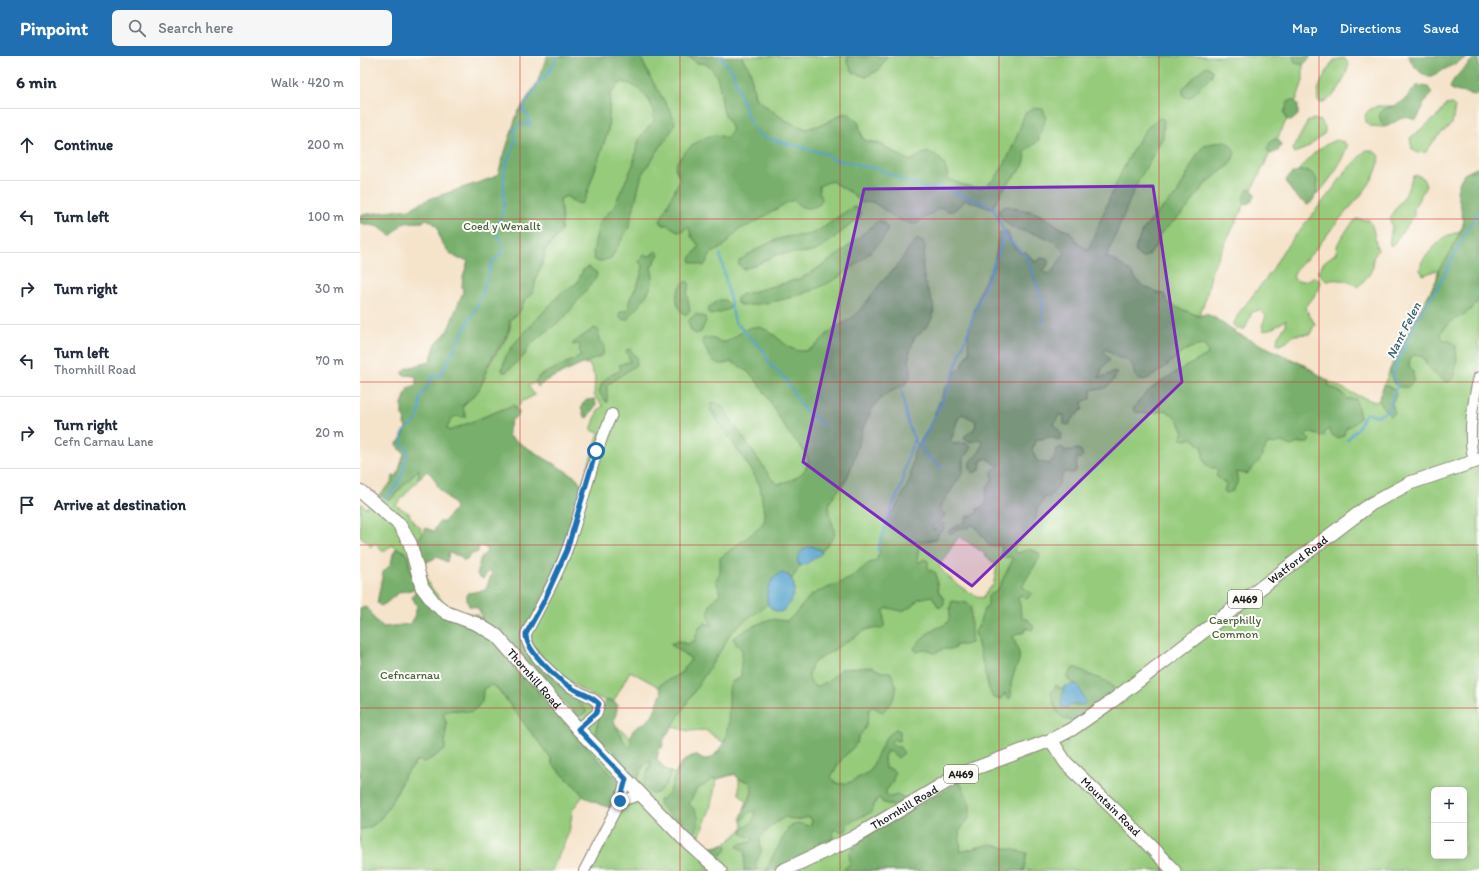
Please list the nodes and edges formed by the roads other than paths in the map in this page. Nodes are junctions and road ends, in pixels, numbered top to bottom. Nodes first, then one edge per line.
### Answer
1 (1479, 377) edge
2 (612, 414) dead end
3 (1476, 460) edge
4 (360, 490) edge
5 (578, 729) junction
6 (1051, 740) junction
7 (626, 779) junction
8 (641, 795) junction
9 (620, 801) junction
10 (584, 871) edge
11 (720, 871) edge
12 (782, 871) edge
13 (1174, 871) edge

1 - 3 street
2 - 5 street
3 - 6 main road, Watford Road / A469
4 - 5 main road, Thornhill Road
5 - 7 main road, Thornhill Road
6 - 12 main road, Thornhill Road / A469
6 - 13 main road, Mountain Road
7 - 8 main road, Thornhill Road
7 - 9 street
8 - 9 street
8 - 11 main road, Thornhill Road
9 - 10 street

